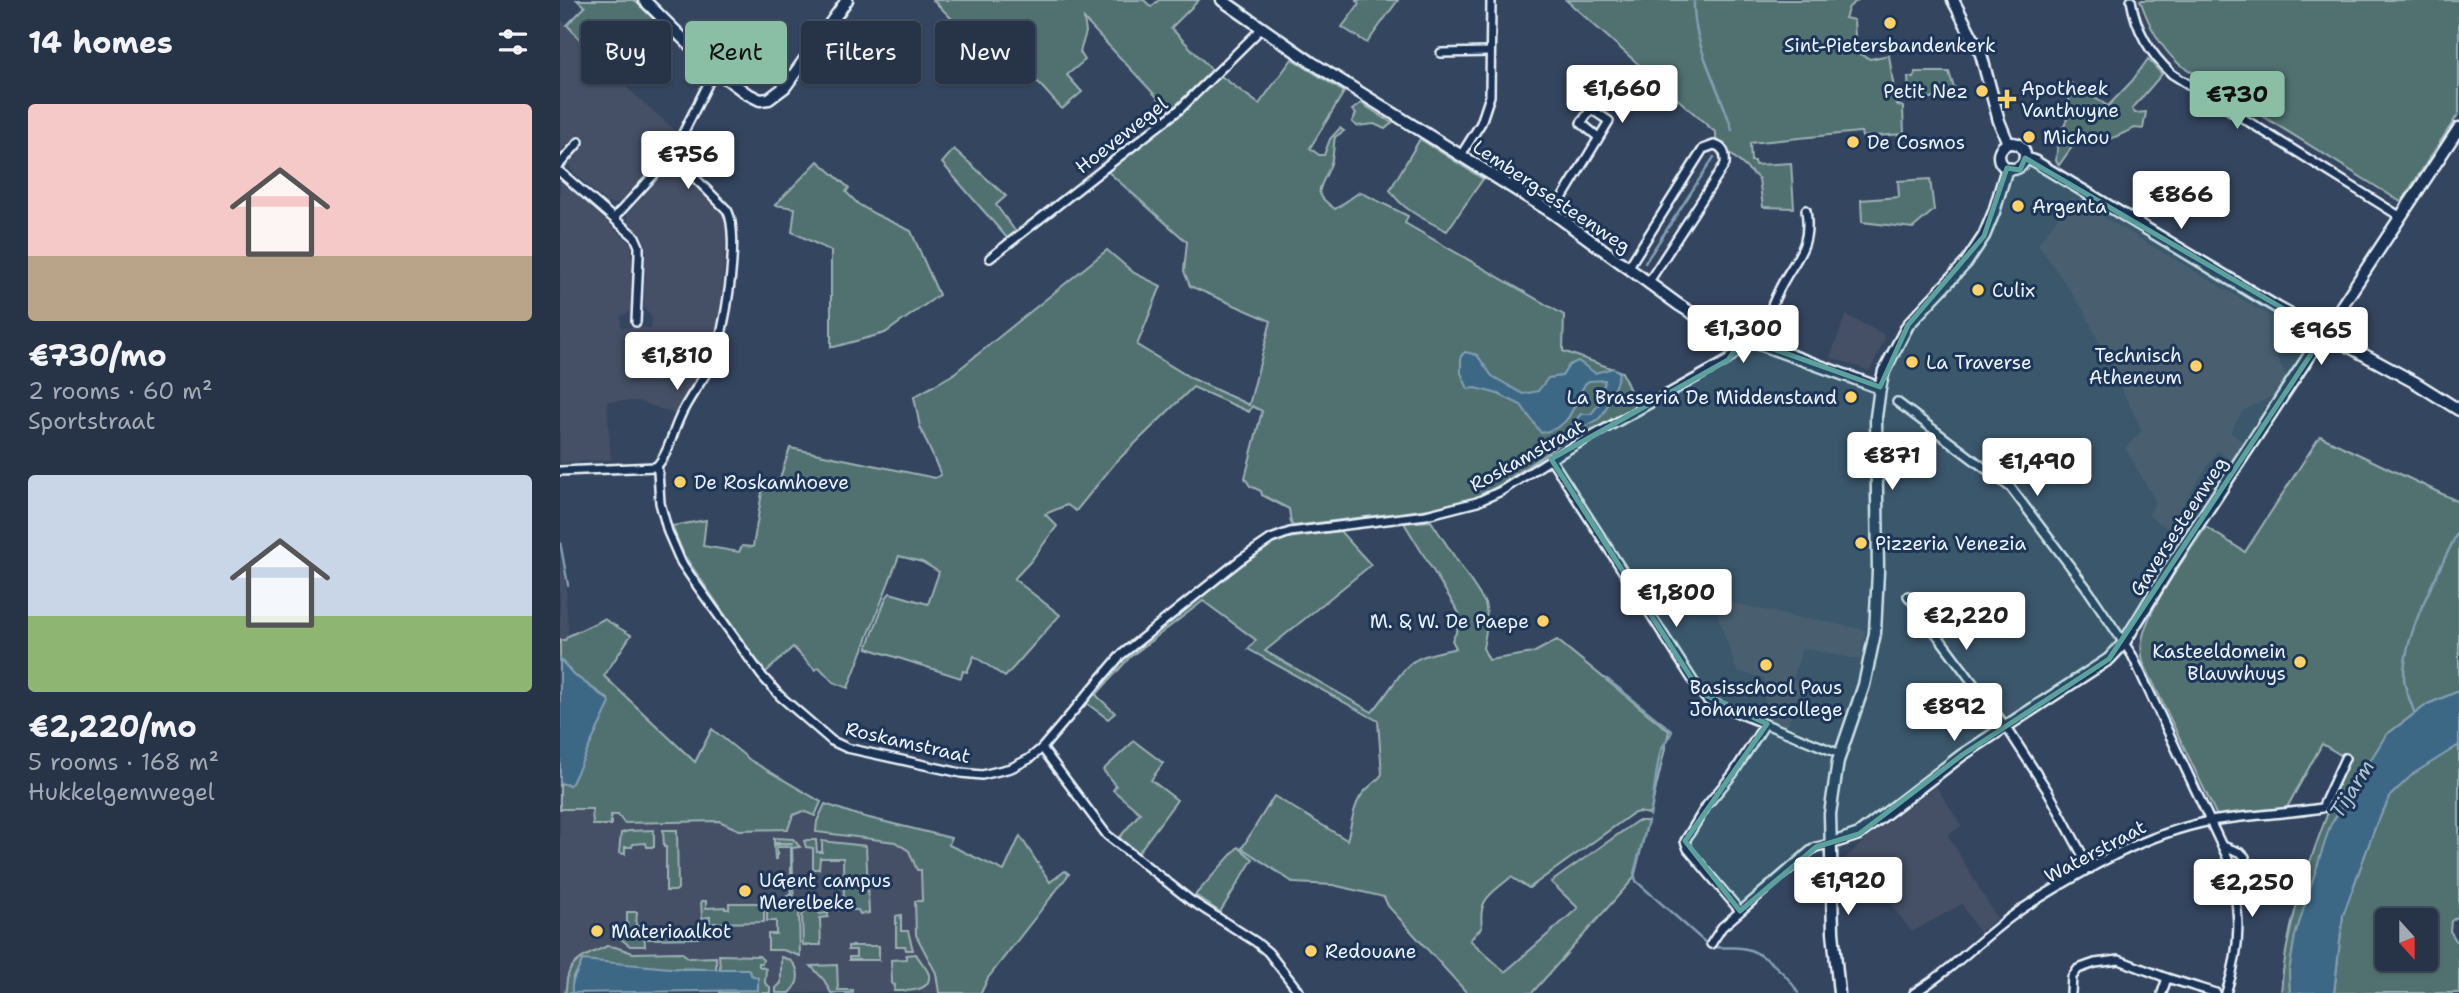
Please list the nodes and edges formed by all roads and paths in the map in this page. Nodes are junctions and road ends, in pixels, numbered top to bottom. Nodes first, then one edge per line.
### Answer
1 (644, 0) edge
2 (848, 0) edge
3 (1222, 0) edge
4 (1491, 0) edge
5 (1953, 0) edge
6 (2131, 0) edge
7 (1262, 28) junction
8 (685, 40) edge
9 (1441, 52) dead end
10 (1490, 52) junction
11 (707, 84) edge
12 (735, 84) edge
13 (2459, 128) edge
14 (1598, 136) dead end
15 (579, 142) dead end
16 (2008, 144) junction
17 (671, 155) junction
18 (1461, 155) junction
19 (2025, 158) junction
20 (560, 164) edge
21 (2007, 167) junction
22 (560, 172) edge
23 (1806, 211) dead end
24 (1553, 213) junction
25 (2401, 217) junction
26 (614, 218) junction
27 (990, 258) dead end
28 (1628, 268) junction
29 (1648, 283) junction
30 (636, 321) dead end
31 (2325, 333) junction
32 (1743, 338) junction
33 (1758, 344) junction
34 (1880, 388) junction
35 (1897, 402) dead end
36 (2459, 410) edge
37 (1551, 459) junction
38 (656, 467) junction
39 (560, 471) edge
40 (1908, 596) dead end
41 (2124, 643) junction
42 (1765, 724) junction
43 (2004, 726) junction
44 (1042, 748) junction
45 (1840, 754) junction
46 (2345, 758) dead end
47 (2211, 821) junction
48 (1829, 844) junction
49 (2224, 846) junction
50 (2090, 869) junction
51 (2235, 888) junction
52 (1740, 911) junction
53 (1711, 944) dead end
54 (2167, 978) junction
55 (1300, 993) edge
56 (1839, 993) edge
57 (1914, 993) edge
58 (2071, 993) edge
59 (2162, 993) edge
60 (2216, 993) edge
61 (2226, 993) edge

1 - 8 street
2 - 12 street
3 - 7 street, Lembergsesteenweg
4 - 10 street
5 - 16 street
6 - 25 street
7 - 18 street, Lembergsesteenweg
7 - 27 street, Hoevewegel
9 - 10 street
10 - 18 street
11 - 17 street
13 - 25 street, Gaversesteenweg
14 - 24 street
15 - 20 street
16 - 19 street
16 - 21 street
17 - 26 street
17 - 38 street
18 - 24 street, Lembergsesteenweg
19 - 21 street
19 - 31 street
21 - 34 street
22 - 26 street
23 - 33 street
24 - 28 street, Lembergsesteenweg
25 - 31 street, Gaversesteenweg
26 - 30 street
28 - 29 street, Lembergsesteenweg
28 - 29 street
29 - 32 street, Lembergsesteenweg
31 - 36 street
31 - 41 street, Gaversesteenweg
32 - 33 street, Lembergsesteenweg
32 - 37 street, Roskamstraat
33 - 34 street, Lembergsesteenweg
34 - 45 street
35 - 41 street
37 - 42 street
37 - 44 street, Roskamstraat
38 - 39 street
38 - 44 street, Roskamstraat
40 - 43 street
41 - 43 street, Gaversesteenweg
41 - 47 street
42 - 45 street
42 - 52 street
43 - 48 street, Gaversesteenweg
43 - 50 street
44 - 55 street
45 - 48 street
46 - 47 street, Waterstraat
47 - 49 street
47 - 50 street, Waterstraat
48 - 52 street
48 - 56 street
49 - 51 street
49 - 51 street
50 - 57 street, Waterstraat
51 - 61 street
52 - 53 street
54 - 58 street
54 - 59 street
54 - 60 street

